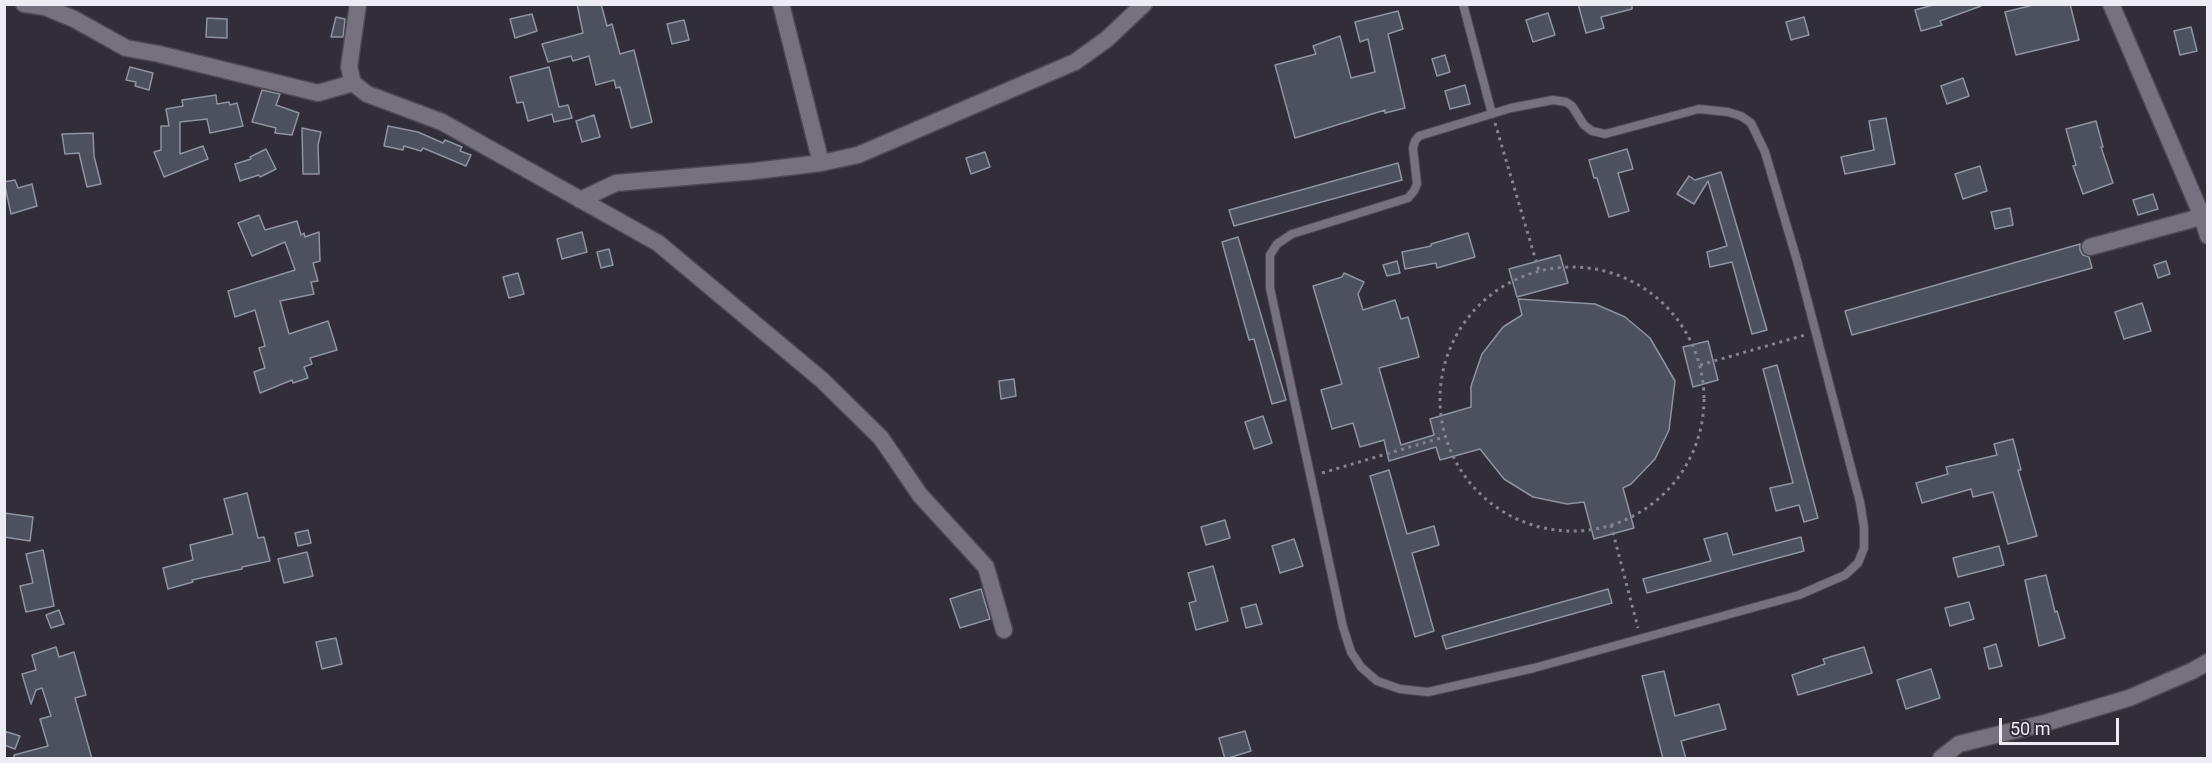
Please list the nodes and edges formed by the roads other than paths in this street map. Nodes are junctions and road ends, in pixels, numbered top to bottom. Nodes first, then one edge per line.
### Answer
1 (24, 4) edge
2 (358, 4) edge
3 (781, 4) edge
4 (1144, 4) edge
5 (1463, 4) edge
6 (2111, 4) edge
7 (44, 6) edge
8 (353, 83) junction
9 (1492, 114) junction
10 (821, 163) junction
11 (580, 200) junction
12 (2205, 215) edge
13 (2208, 236) edge
14 (2090, 247) dead end
15 (1004, 630) dead end
16 (2208, 662) edge
17 (1941, 759) edge

1 - 7 street
2 - 8 street
3 - 10 street
4 - 10 street
5 - 9 lane
6 - 12 street
7 - 8 street
8 - 11 street
9 - 9 lane
10 - 11 street
11 - 15 street
12 - 13 street
12 - 14 street
16 - 17 street

